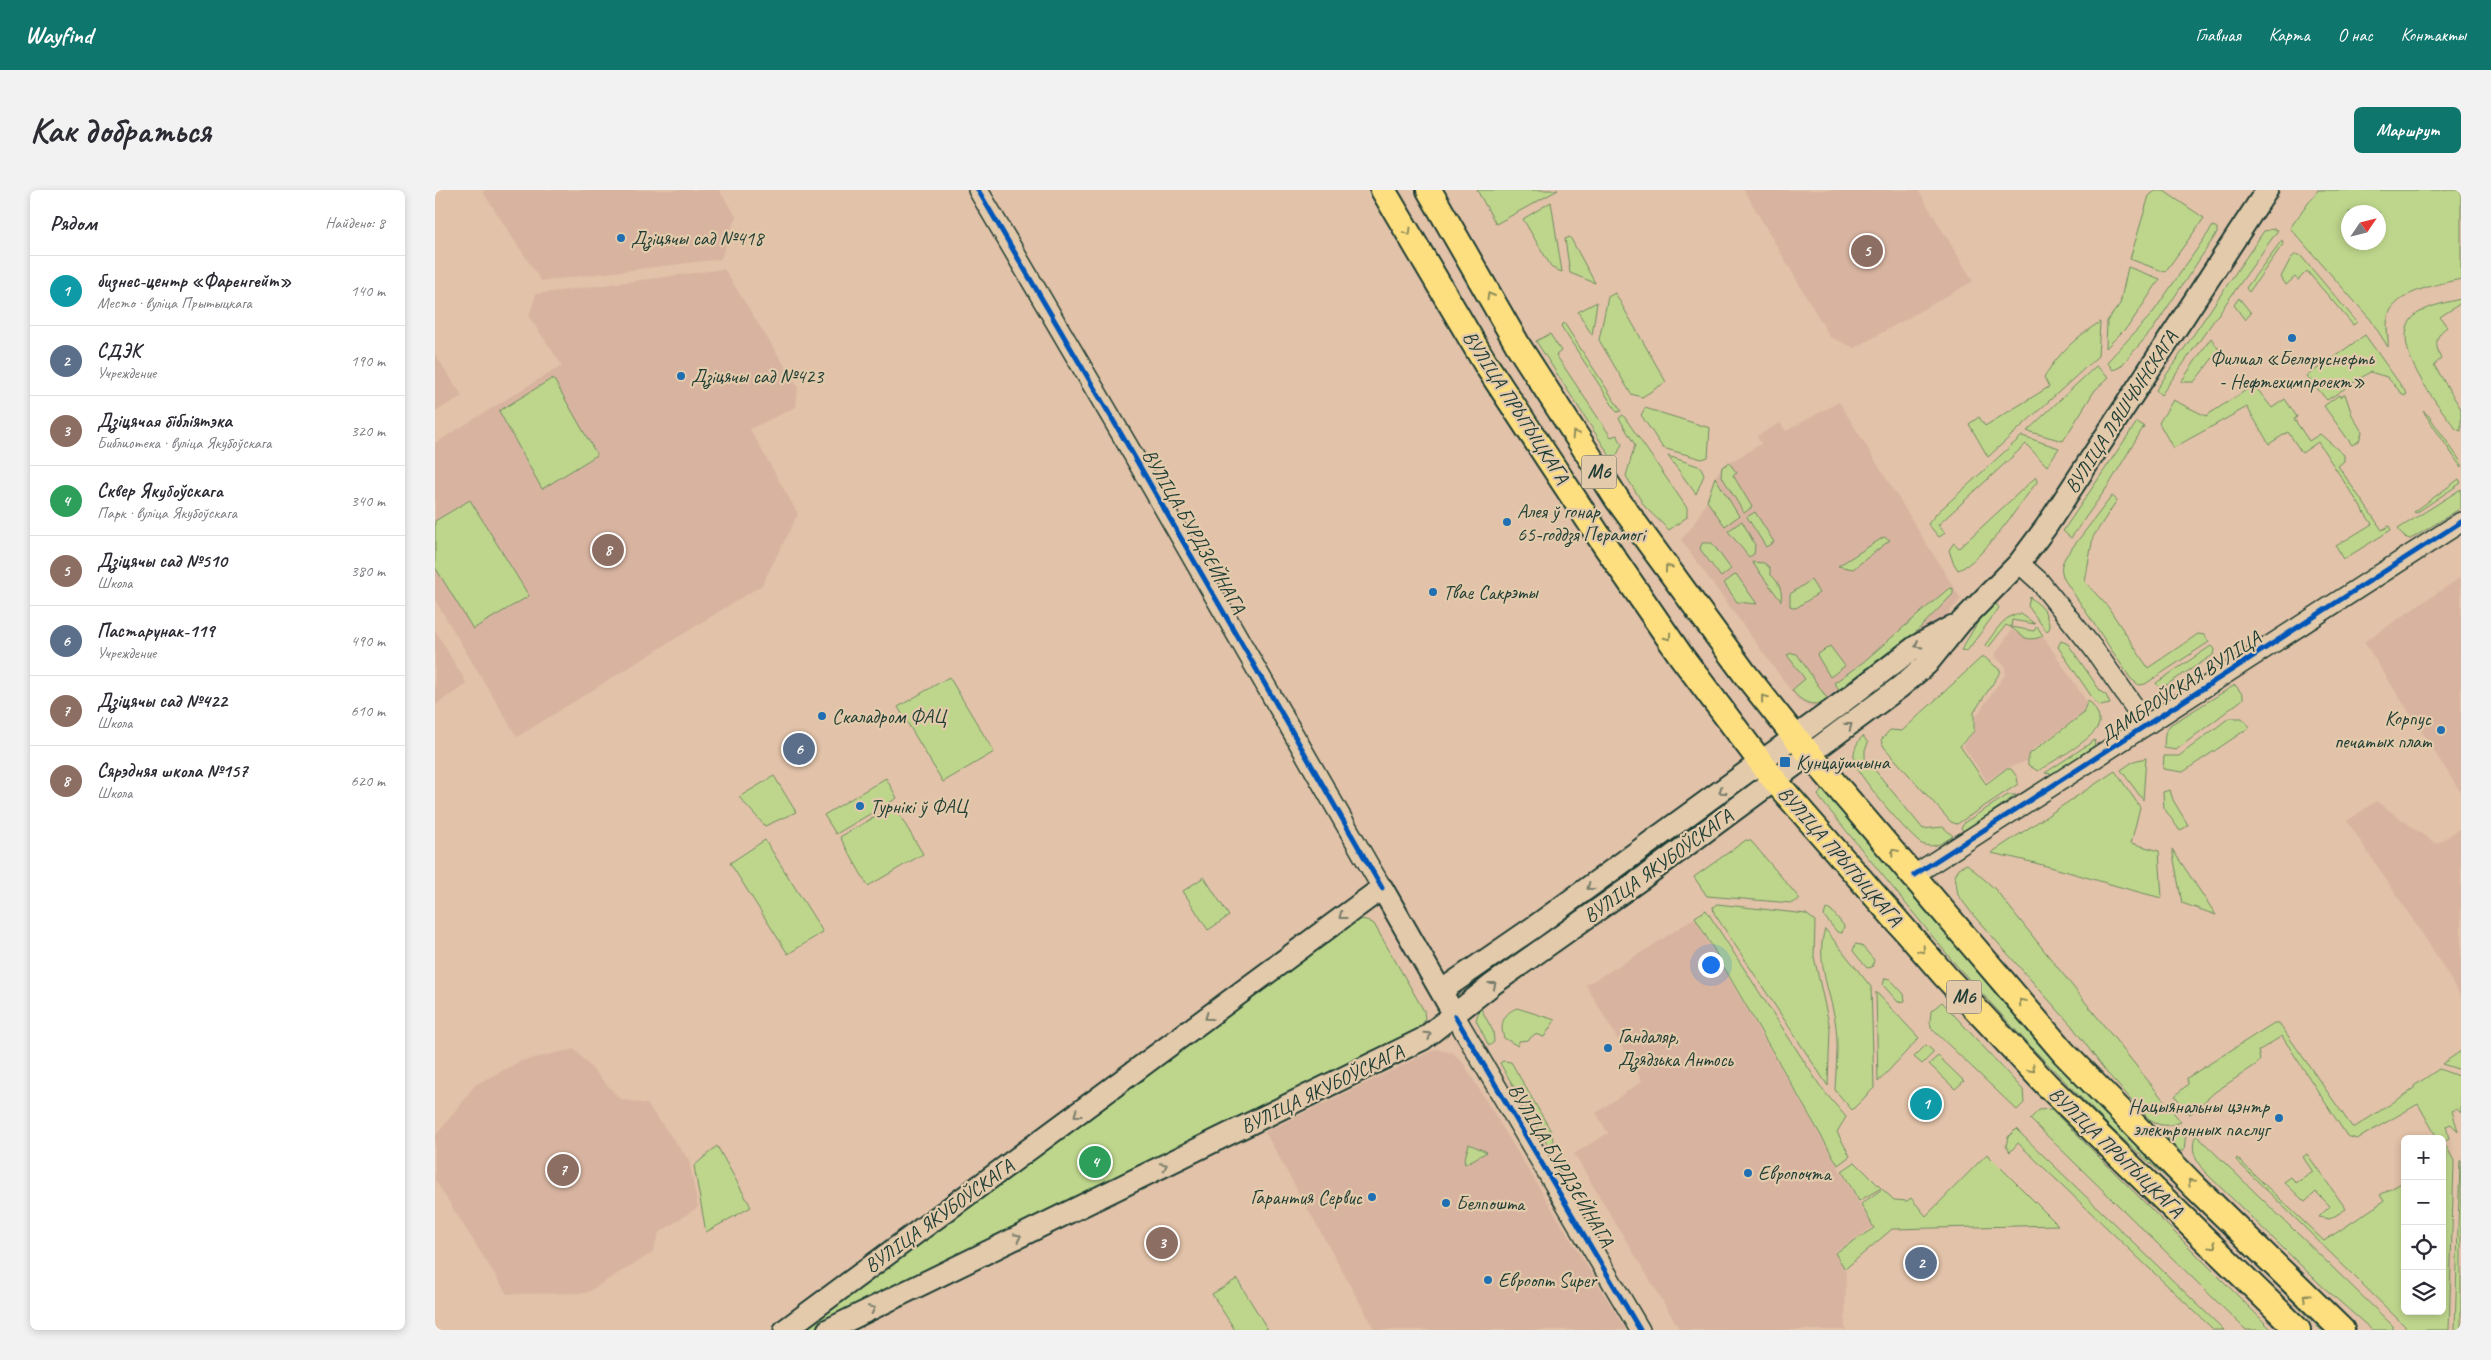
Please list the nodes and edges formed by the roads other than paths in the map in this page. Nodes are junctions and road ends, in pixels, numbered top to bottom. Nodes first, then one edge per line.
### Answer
1 (978, 190) edge
2 (1383, 190) edge
3 (1429, 190) edge
4 (2267, 190) edge
5 (2461, 522) edge
6 (2019, 563) junction
7 (1961, 622) junction
8 (2147, 725) junction
9 (1795, 737) junction
10 (1810, 755) junction
11 (1768, 771) junction
12 (1914, 875) junction
13 (1382, 888) junction
14 (1441, 991) junction
15 (1455, 1016) junction
16 (785, 1330) edge
17 (828, 1330) edge
18 (1640, 1330) edge
19 (2298, 1330) edge
20 (2342, 1330) edge

1 - 13 street, ВУЛІЦА БУРДЗЕЙНАГА
2 -> 11 main road, ВУЛІЦА ПРЫТЫЦКАГА / М6
9 -> 3 main road, ВУЛІЦА ПРЫТЫЦКАГА / М6
4 - 6 main road, ВУЛІЦА ЛЯШЧЫНСКАГА
5 - 8 street, ДАМБРОЎСКАЯ ВУЛІЦА
6 - 7 main road, ВУЛІЦА ЛЯШЧЫНСКАГА
6 - 8 street
7 -> 9 main road, ВУЛІЦА ЛЯШЧЫНСКАГА
10 -> 7 main road, ВУЛІЦА ЛЯШЧЫНСКАГА
8 - 12 street, ДАМБРОЎСКАЯ ВУЛІЦА
9 - 10 main road, ВУЛІЦА ПРЫТЫЦКАГА / М6
9 - 11 main road, ВУЛІЦА ЛЯШЧЫНСКАГА
10 - 11 main road, ВУЛІЦА ЛЯШЧЫНСКАГА
12 -> 10 main road, ВУЛІЦА ПРЫТЫЦКАГА / М6
11 -> 14 main road, ВУЛІЦА ЯКУБОЎСКАГА
15 -> 11 main road, ВУЛІЦА ЯКУБОЎСКАГА
11 -> 19 main road, ВУЛІЦА ПРЫТЫЦКАГА / М6
20 -> 12 main road, ВУЛІЦА ПРЫТЫЦКАГА / М6
13 - 14 main road, ВУЛІЦА БУРДЗЕЙНАГА
13 -> 16 main road, ВУЛІЦА ЯКУБОЎСКАГА
14 - 15 main road, ВУЛІЦА БУРДЗЕЙНАГА
17 -> 15 main road, ВУЛІЦА ЯКУБОЎСКАГА
15 - 18 street, ВУЛІЦА БУРДЗЕЙНАГА

